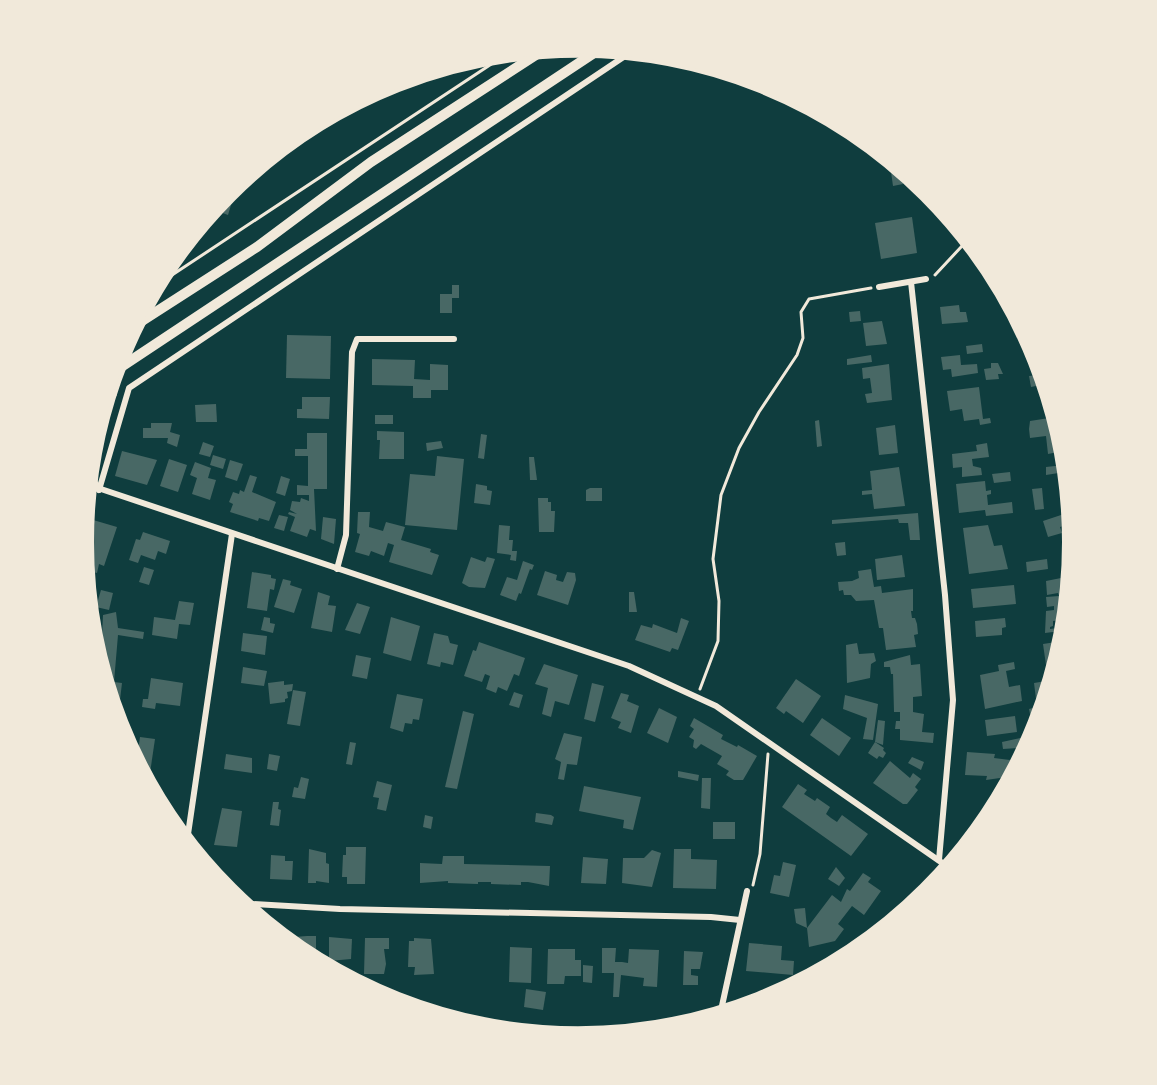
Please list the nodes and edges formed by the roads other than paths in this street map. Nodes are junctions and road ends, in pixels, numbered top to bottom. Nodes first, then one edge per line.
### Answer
1 (589, 56) edge
2 (622, 58) edge
3 (530, 59) edge
4 (926, 279) road end
5 (911, 282) junction
6 (879, 287) road end
7 (147, 318) edge
8 (454, 339) dead end
9 (126, 364) edge
10 (96, 484) edge
11 (95, 489) edge
12 (99, 490) junction
13 (232, 534) junction
14 (337, 569) junction
15 (188, 832) edge
16 (939, 860) junction
17 (944, 863) edge
18 (747, 891) road end
19 (253, 904) edge
20 (740, 920) junction
21 (722, 1007) edge

1 - 9 highway
2 - 12 street
3 - 7 highway
4 - 5 street
5 - 6 street
5 - 16 street
8 - 14 street
10 - 12 street
11 - 12 street
12 - 13 street
13 - 14 street
13 - 15 street
14 - 16 street
16 - 17 street
18 - 20 street
19 - 20 street
20 - 21 street

